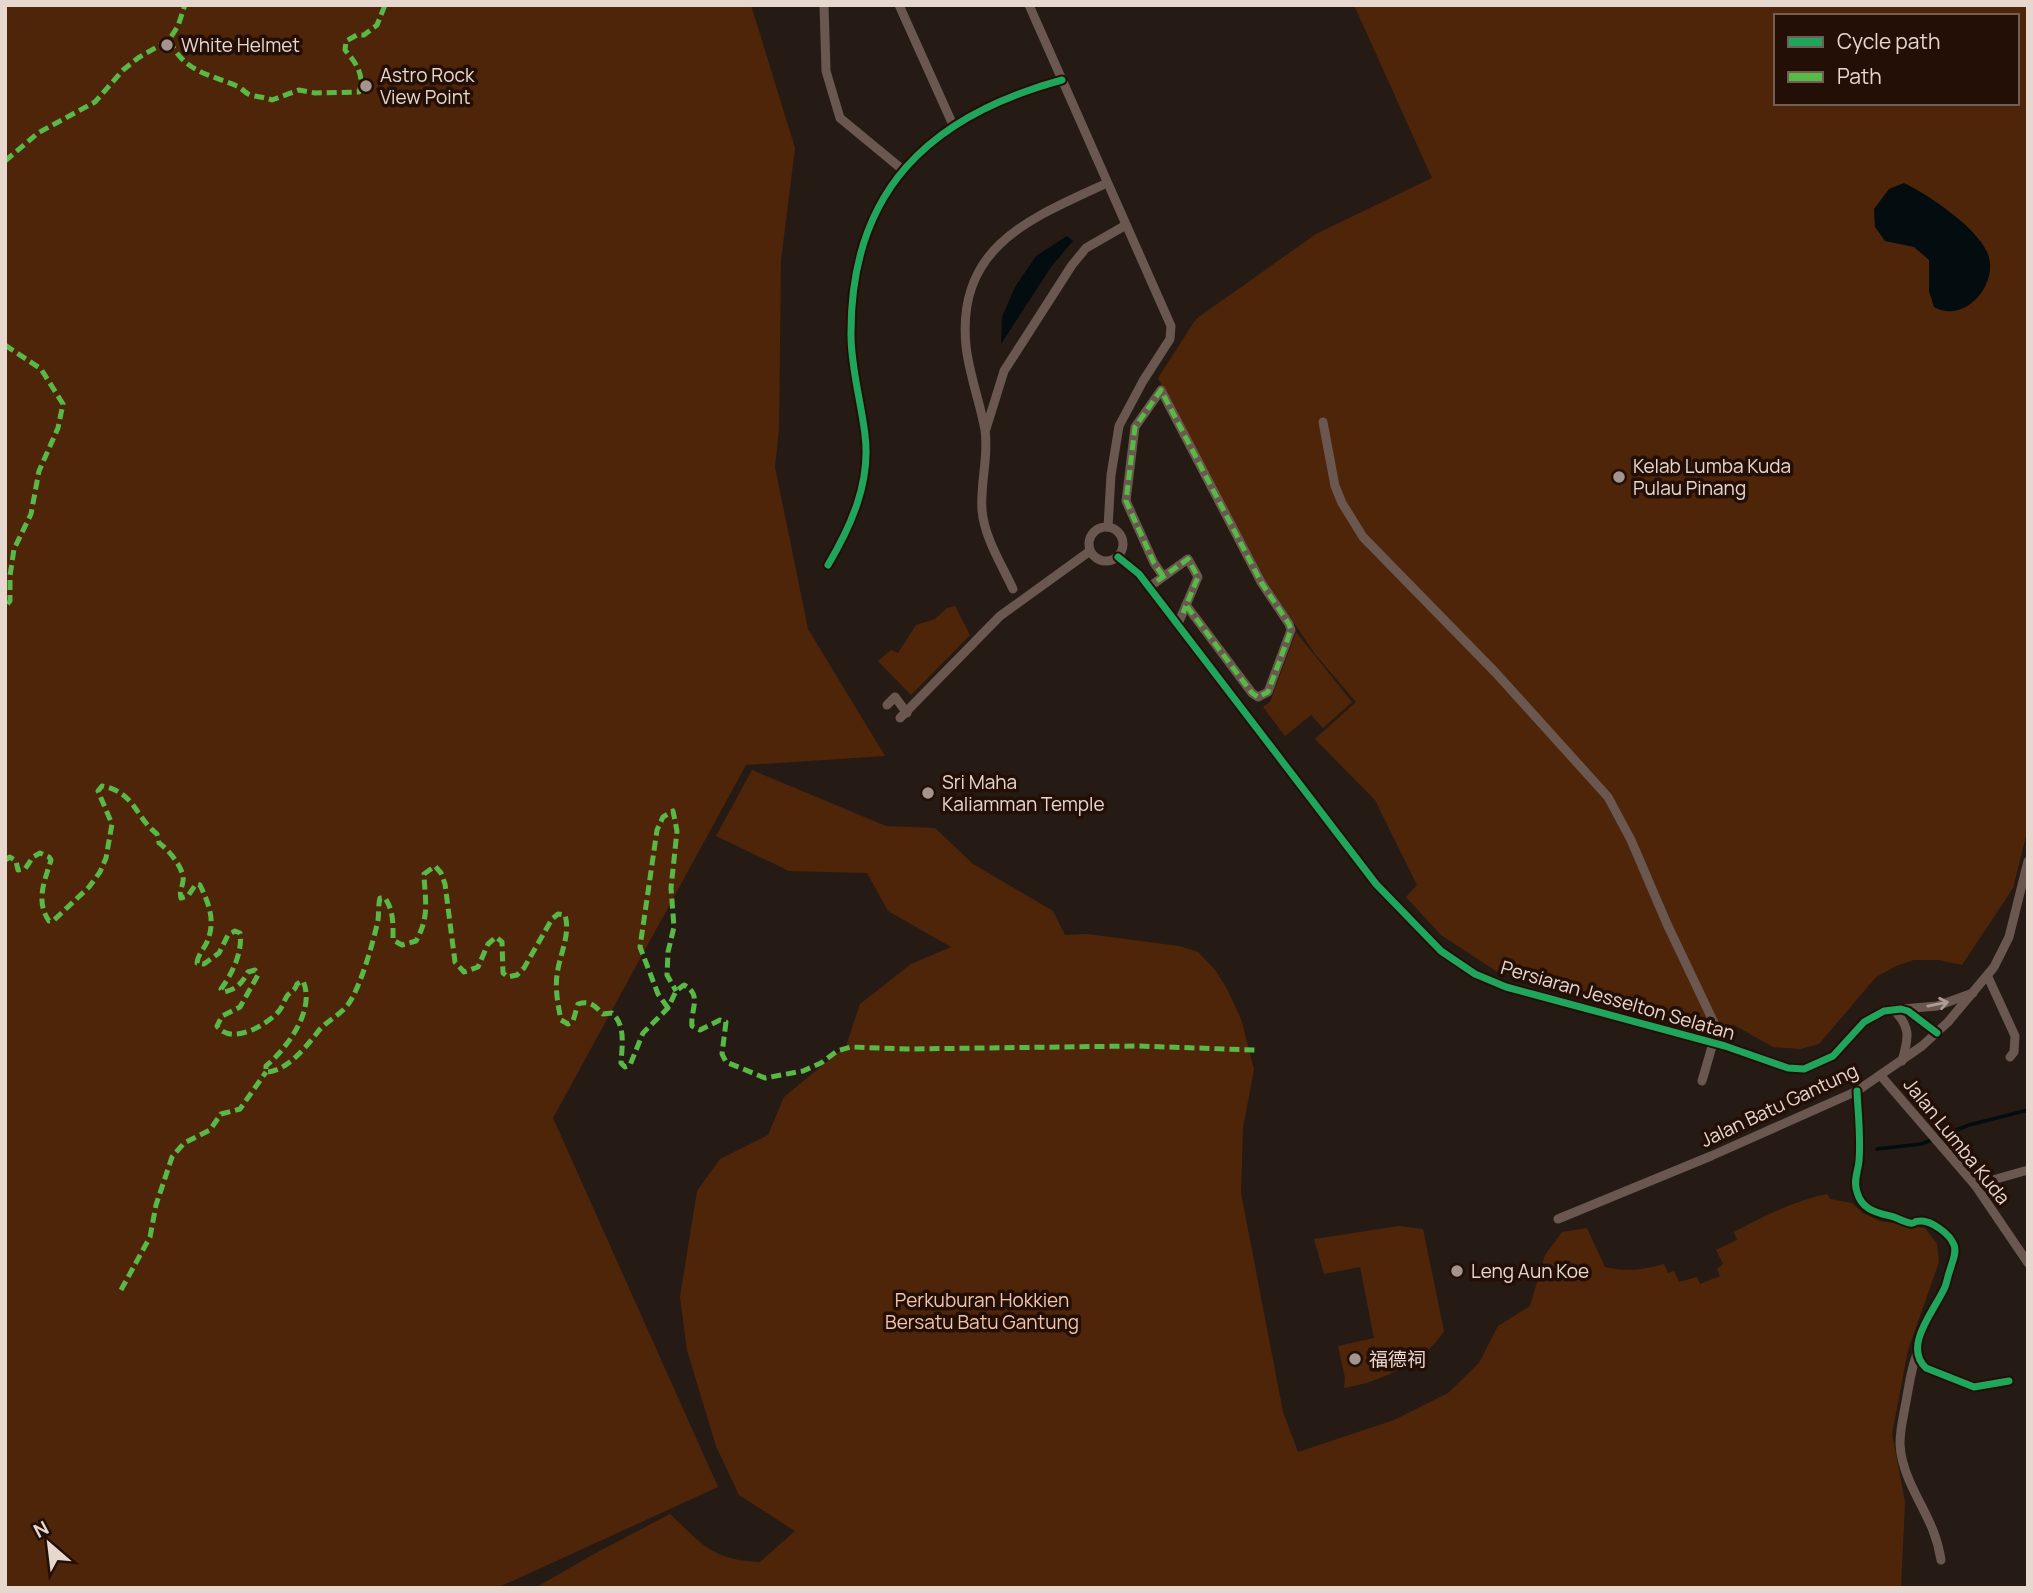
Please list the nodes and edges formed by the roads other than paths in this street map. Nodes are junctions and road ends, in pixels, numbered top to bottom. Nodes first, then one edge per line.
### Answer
1 (824, 5) edge
2 (899, 5) edge
3 (1029, 5) edge
4 (1062, 80) junction
5 (953, 125) junction
6 (903, 170) junction
7 (1107, 183) junction
8 (1126, 225) junction
9 (1323, 422) dead end
10 (985, 431) junction
11 (1108, 527) junction
12 (1090, 551) junction
13 (1118, 557) junction
14 (828, 565) dead end
15 (1163, 576) junction
16 (1149, 587) junction
17 (1013, 589) dead end
18 (1186, 605) junction
19 (1178, 624) junction
20 (887, 705) dead end
21 (2028, 861) edge
22 (1988, 977) junction
23 (1975, 993) junction
24 (1897, 1009) junction
25 (1937, 1033) junction
26 (1713, 1043) junction
27 (1726, 1046) junction
28 (2010, 1057) dead end
29 (1902, 1060) junction
30 (1881, 1076) junction
31 (1702, 1081) dead end
32 (1857, 1091) junction
33 (2028, 1170) edge
34 (1975, 1185) junction
35 (1558, 1219) dead end
36 (2028, 1263) edge
37 (1917, 1354) junction
38 (2009, 1381) dead end
39 (1941, 1560) dead end

1 - 6 street
2 - 5 street
3 - 4 street
4 - 5 street
4 - 7 street
5 - 6 street
6 - 14 street
7 - 8 street
7 - 10 street
8 - 10 street
8 - 11 street
9 - 27 street
10 - 17 street
11 - 12 street
11 - 13 street
12 - 13 street
12 - 20 street
13 - 16 street, Persiaran Jesselton Selatan
15 - 16 street
15 - 18 street
15 - 18 street
16 - 19 street, Persiaran Jesselton Selatan
18 - 19 street
19 - 26 street, Persiaran Jesselton Selatan
21 - 22 street, Jalan Batu Gantung
22 - 23 street, Jalan Batu Gantung
22 - 28 street
24 -> 23 street
23 - 25 street, Jalan Batu Gantung
24 - 25 street
24 - 27 street, Persiaran Jesselton Selatan
24 - 29 street
25 - 29 street, Jalan Batu Gantung
26 - 27 street, Persiaran Jesselton Selatan
26 - 31 street
29 - 30 street, Jalan Batu Gantung
30 - 32 street, Jalan Batu Gantung
30 - 34 street, Jalan Lumba Kuda
32 - 35 street, Jalan Batu Gantung
32 - 37 street
33 - 34 street
34 - 36 street, Jalan Lumba Kuda
37 - 38 street
37 - 39 street

